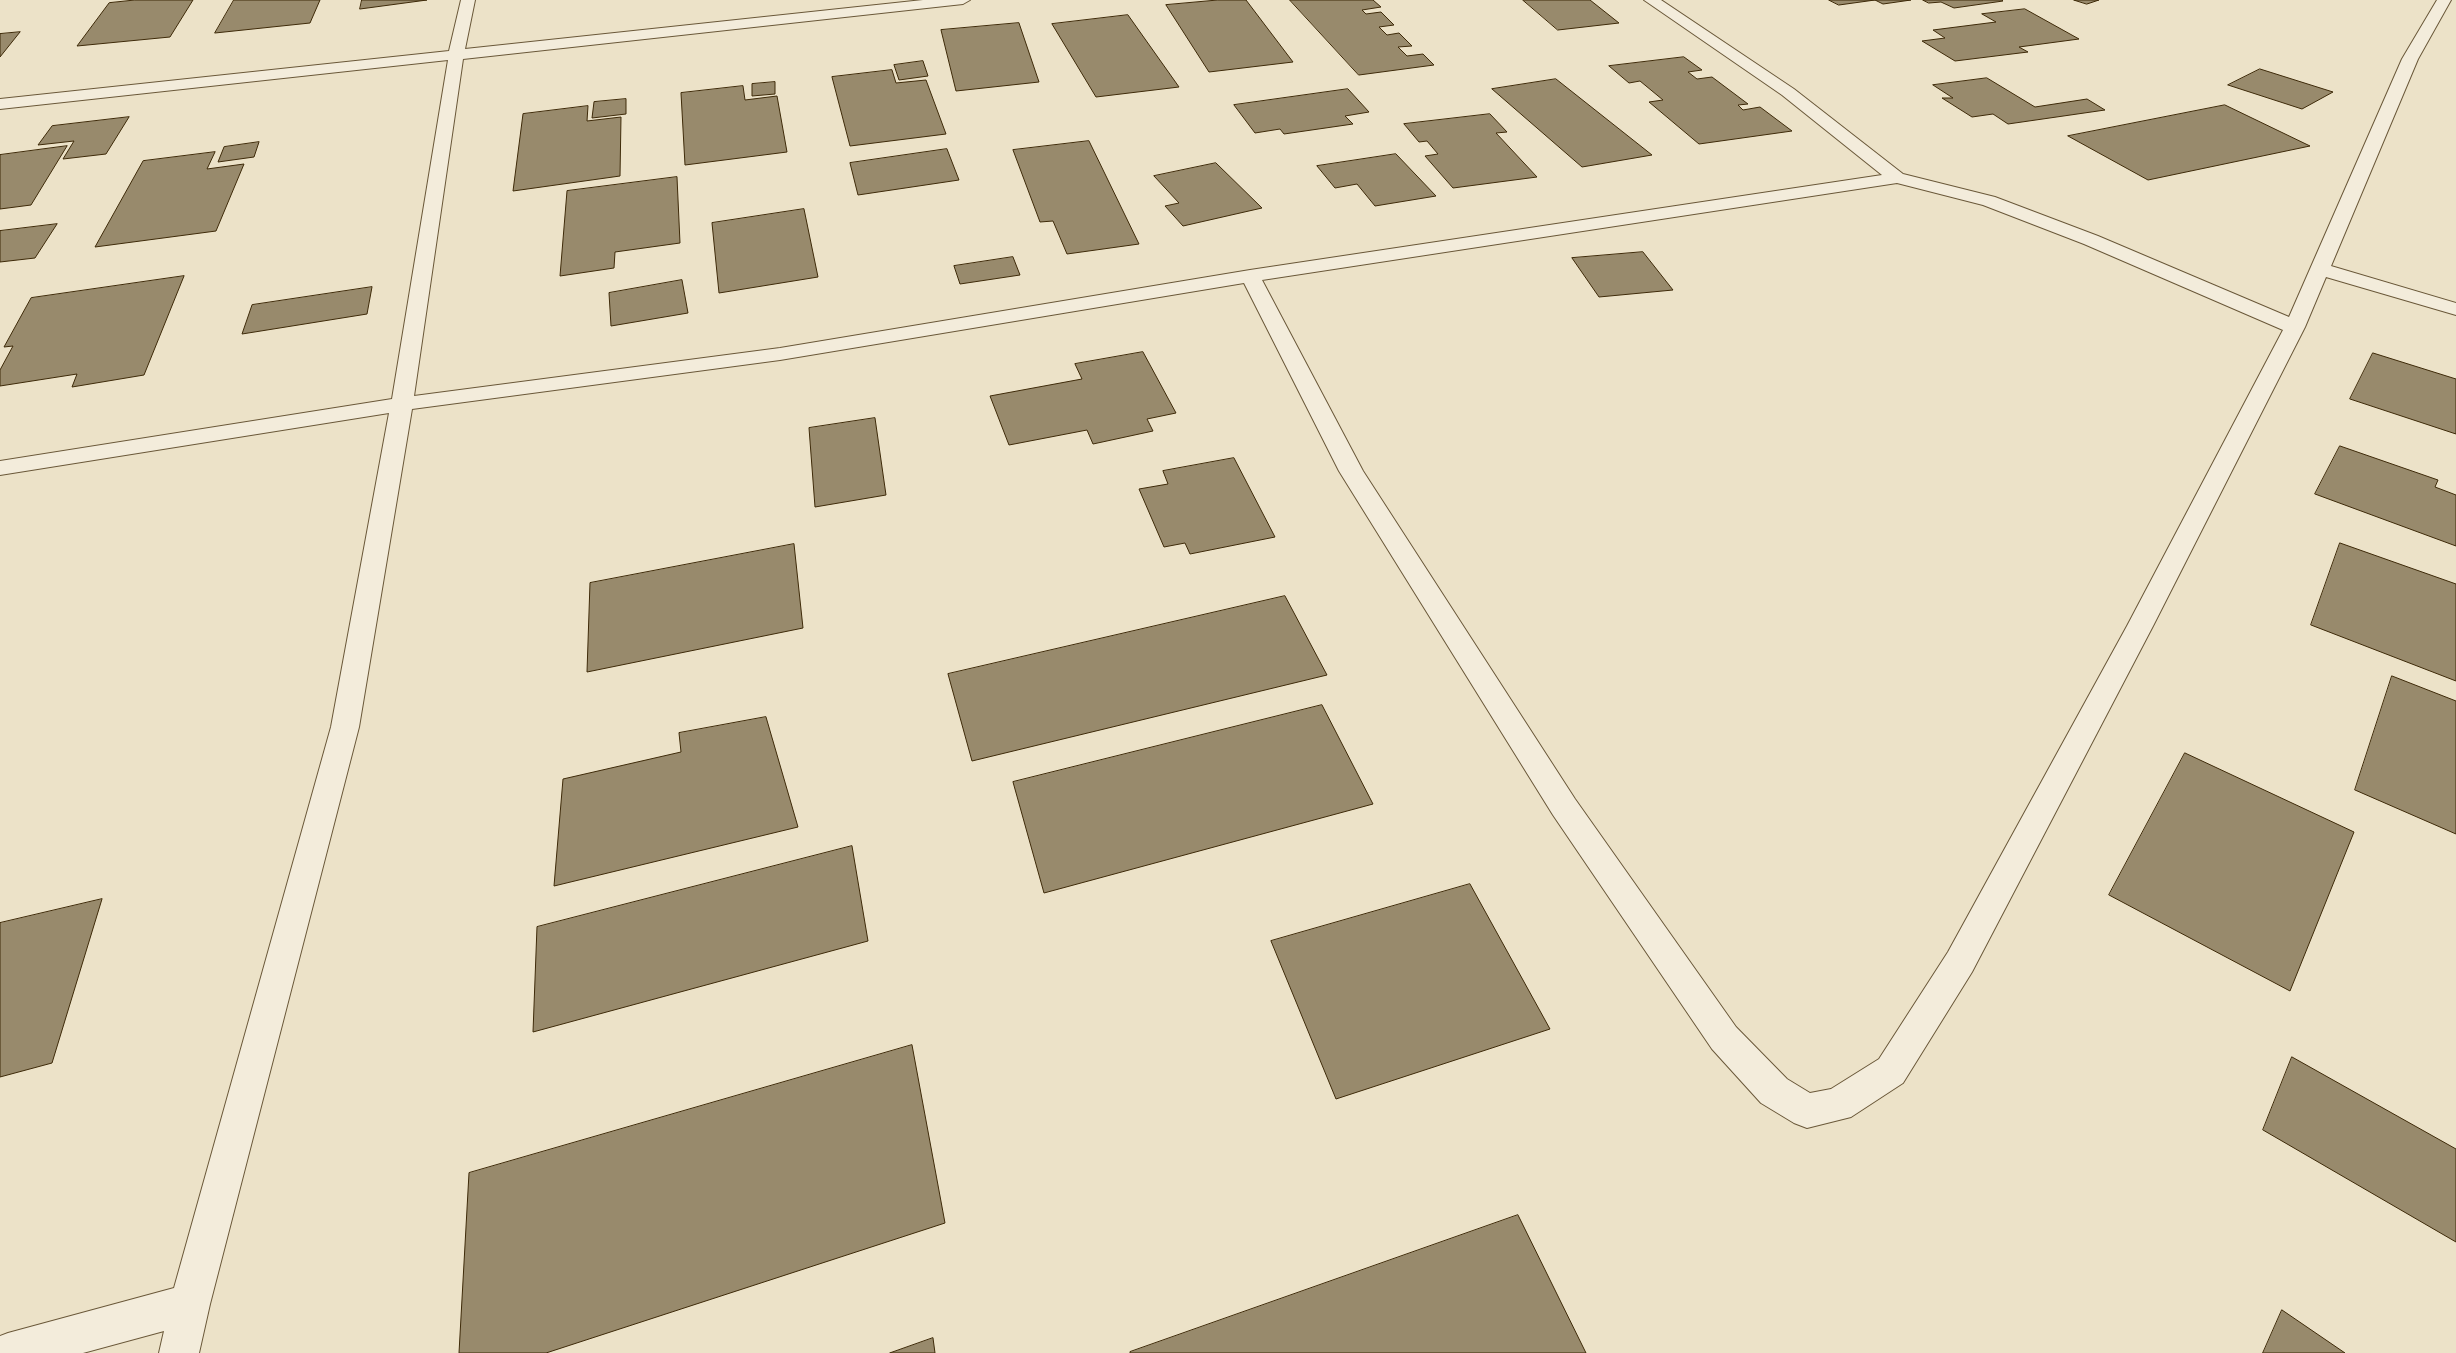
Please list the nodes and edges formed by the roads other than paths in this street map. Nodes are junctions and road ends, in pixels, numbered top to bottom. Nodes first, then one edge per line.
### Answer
1 (468, 0) edge
2 (963, 0) edge
3 (1651, 0) edge
4 (2444, 0) edge
5 (456, 56) junction
6 (0, 104) edge
7 (1898, 178) junction
8 (2320, 270) junction
9 (1250, 276) junction
10 (2456, 309) edge
11 (2295, 327) junction
12 (402, 404) junction
13 (0, 468) edge
14 (190, 1304) junction
15 (8, 1353) edge
16 (179, 1353) edge

1 - 5 street
2 - 5 street
3 - 7 street
4 - 8 street
5 - 6 street
5 - 12 street
7 - 9 street
7 - 11 street
8 - 10 street
8 - 11 street
9 - 11 street
9 - 12 street
12 - 13 street
12 - 14 street
14 - 15 street
14 - 16 street

